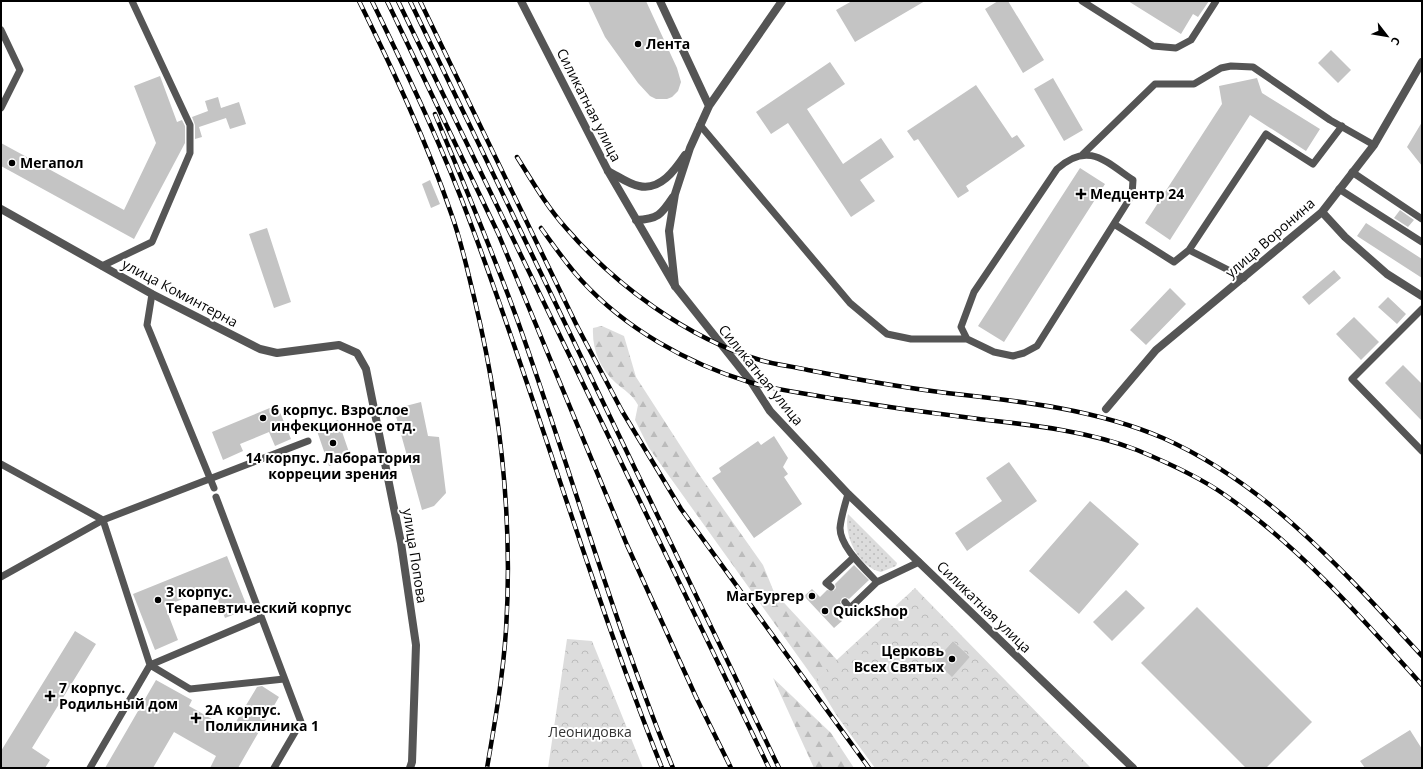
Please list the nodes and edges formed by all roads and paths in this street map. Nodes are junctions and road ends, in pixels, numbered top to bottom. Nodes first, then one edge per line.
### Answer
1 (132, 1) edge
2 (522, 1) edge
3 (660, 1) edge
4 (782, 1) edge
5 (1082, 1) edge
6 (1216, 1) edge
7 (1, 30) edge
8 (1422, 62) edge
9 (709, 106) junction
10 (1, 108) edge
11 (700, 125) junction
12 (1342, 126) junction
13 (1374, 145) junction
14 (690, 148) junction
15 (1082, 155) junction
16 (608, 171) junction
17 (1352, 172) junction
18 (1339, 189) junction
19 (675, 194) junction
20 (1, 210) edge
21 (1322, 212) junction
22 (1422, 219) edge
23 (636, 220) junction
24 (1114, 224) junction
25 (1422, 242) edge
26 (1189, 250) junction
27 (102, 269) junction
28 (1244, 278) junction
29 (674, 286) junction
30 (1422, 296) edge
31 (149, 300) junction
32 (1422, 309) edge
33 (967, 339) junction
34 (357, 353) joint
35 (1106, 409) dead end
36 (308, 441) dead end
37 (1422, 451) edge
38 (1, 464) edge
39 (210, 478) junction
40 (214, 488) dead end
41 (848, 494) junction
42 (216, 497) dead end
43 (103, 520) junction
44 (854, 557) junction
45 (919, 562) junction
46 (1, 577) edge
47 (877, 582) junction
48 (831, 587) dead end
49 (845, 602) dead end
50 (261, 618) junction
51 (150, 665) junction
52 (284, 679) junction
53 (90, 768) edge
54 (274, 768) edge
55 (410, 768) edge
56 (1133, 768) edge

1 - 27 lane
2 - 16 street, Силикатная улица
3 - 9 street
4 - 9 street
5 - 6 lane
7 - 10 lane
8 - 13 street, улица Воронина
9 - 11 street
11 - 14 street
11 - 33 lane
12 - 13 lane
12 - 15 lane
12 - 26 lane
13 - 17 street, улица Воронина
14 - 16 street
14 - 19 street
15 - 24 lane
15 - 33 lane
16 - 23 street, Силикатная улица
17 - 18 street, улица Воронина
17 - 22 lane
18 - 21 street, улица Воронина
18 - 25 lane
19 - 23 street
19 - 29 street
20 - 27 street, улица Коминтерна
21 - 28 street, улица Воронина
21 - 30 street
23 - 29 street, Силикатная улица
24 - 26 lane
24 - 33 lane
26 - 28 lane
27 - 31 street, улица Коминтерна
28 - 35 street, улица Воронина
29 - 41 street, Силикатная улица
31 - 34 street, улица Коминтерна
31 - 39 lane
32 - 37 lane
34 - 55 street, улица Попова
36 - 39 lane
38 - 43 lane
39 - 40 lane
39 - 43 lane
41 - 44 lane
41 - 45 street, Силикатная улица
42 - 50 lane
43 - 46 lane
43 - 51 lane
44 - 47 lane
44 - 48 lane
45 - 47 lane
45 - 56 street, Силикатная улица
47 - 49 lane
50 - 51 lane
50 - 52 lane
51 - 52 lane
51 - 53 lane
52 - 54 lane

